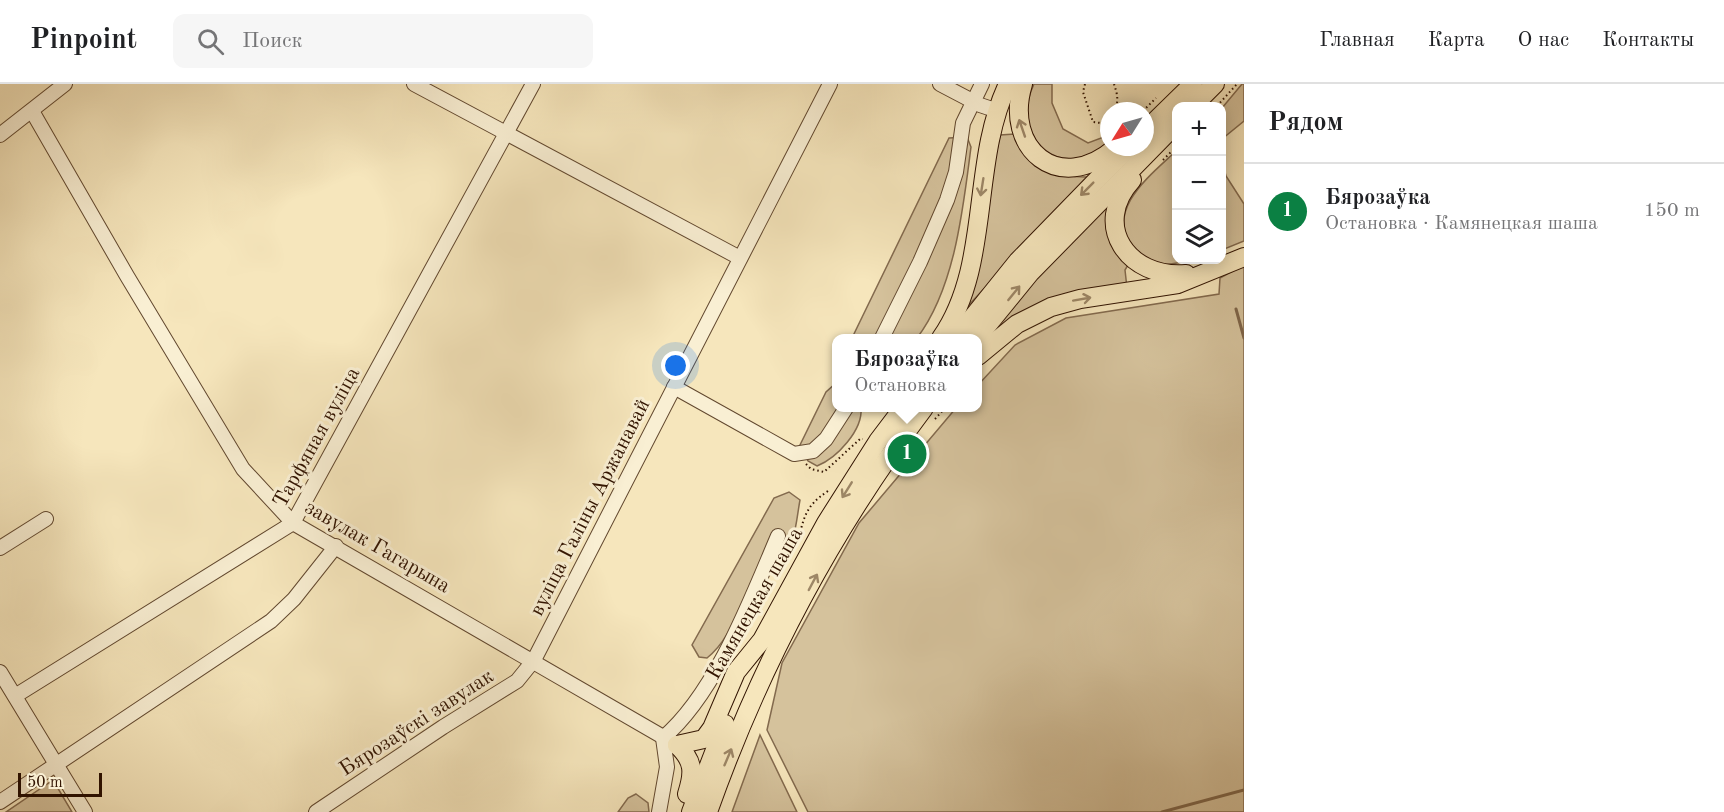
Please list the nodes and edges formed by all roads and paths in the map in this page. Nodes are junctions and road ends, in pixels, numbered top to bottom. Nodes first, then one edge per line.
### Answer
1 (65, 84) edge
2 (414, 84) edge
3 (533, 84) edge
4 (830, 84) edge
5 (940, 84) edge
6 (982, 84) edge
7 (1008, 84) edge
8 (1023, 84) edge
9 (1084, 84) edge
10 (1114, 84) edge
11 (1237, 84) edge
12 (1204, 93) edge
13 (973, 102) junction
14 (1116, 102) edge
15 (32, 111) junction
16 (998, 111) junction
17 (1154, 112) edge
18 (1100, 123) edge
19 (1154, 125) edge
20 (1172, 128) edge
21 (0, 135) edge
22 (506, 135) junction
23 (1172, 136) edge
24 (1104, 156) edge
25 (1120, 156) edge
26 (1244, 256) edge
27 (740, 258) junction
28 (1212, 271) junction
29 (884, 334) edge
30 (944, 334) edge
31 (960, 334) edge
32 (981, 334) edge
33 (982, 353) edge
34 (674, 387) junction
35 (843, 412) edge
36 (891, 412) edge
37 (916, 412) edge
38 (918, 412) edge
39 (873, 440) junction
40 (811, 469) dead end
41 (46, 519) dead end
42 (293, 523) junction
43 (778, 536) dead end
44 (336, 546) junction
45 (0, 548) edge
46 (762, 640) junction
47 (534, 660) junction
48 (0, 672) edge
49 (15, 696) junction
50 (670, 741) junction
51 (56, 764) junction
52 (0, 802) edge
53 (85, 812) edge
54 (316, 812) edge
55 (659, 812) edge
56 (681, 812) edge
57 (691, 812) edge
58 (708, 812) edge

1 - 15 street
2 - 22 street
3 - 22 street, Тарфяная вуліца
4 - 27 street, вуліца Галіны Аржанавай
5 - 13 street
6 - 13 street
7 - 16 main road
24 -> 8 main road
9 - 18 path
10 - 14 path
11 - 12 path
12 - 17 main road
12 - 19 main road
13 - 16 street
13 - 29 street
15 - 21 street
15 - 42 street, завулак Гагарына
16 -> 30 main road
32 -> 20 main road
22 - 27 street
22 - 42 street, Тарфяная вуліца
23 - 28 main road
25 -> 31 main road
26 - 28 main road
27 - 34 street, вуліца Галіны Аржанавай
33 -> 28 main road
34 - 35 street
34 - 47 street, вуліца Галіны Аржанавай
36 - 39 main road
37 - 39 main road, Камянецкая шаша
58 -> 38 main road, Камянецкая шаша
39 - 40 path
39 -> 46 main road, Камянецкая шаша
41 - 45 street
42 - 44 street, завулак Гагарына
42 - 49 street, Тарфяная вуліца
43 - 50 street
44 - 47 street, завулак Гагарына
44 - 51 street
46 - 50 main road, Камянецкая шаша
46 - 57 main road
47 - 50 street, завулак Гагарына
47 - 54 street, Бярозаўскі завулак
48 - 49 street
49 - 51 street
50 - 55 street
50 - 56 main road
51 - 52 street
51 - 53 street

